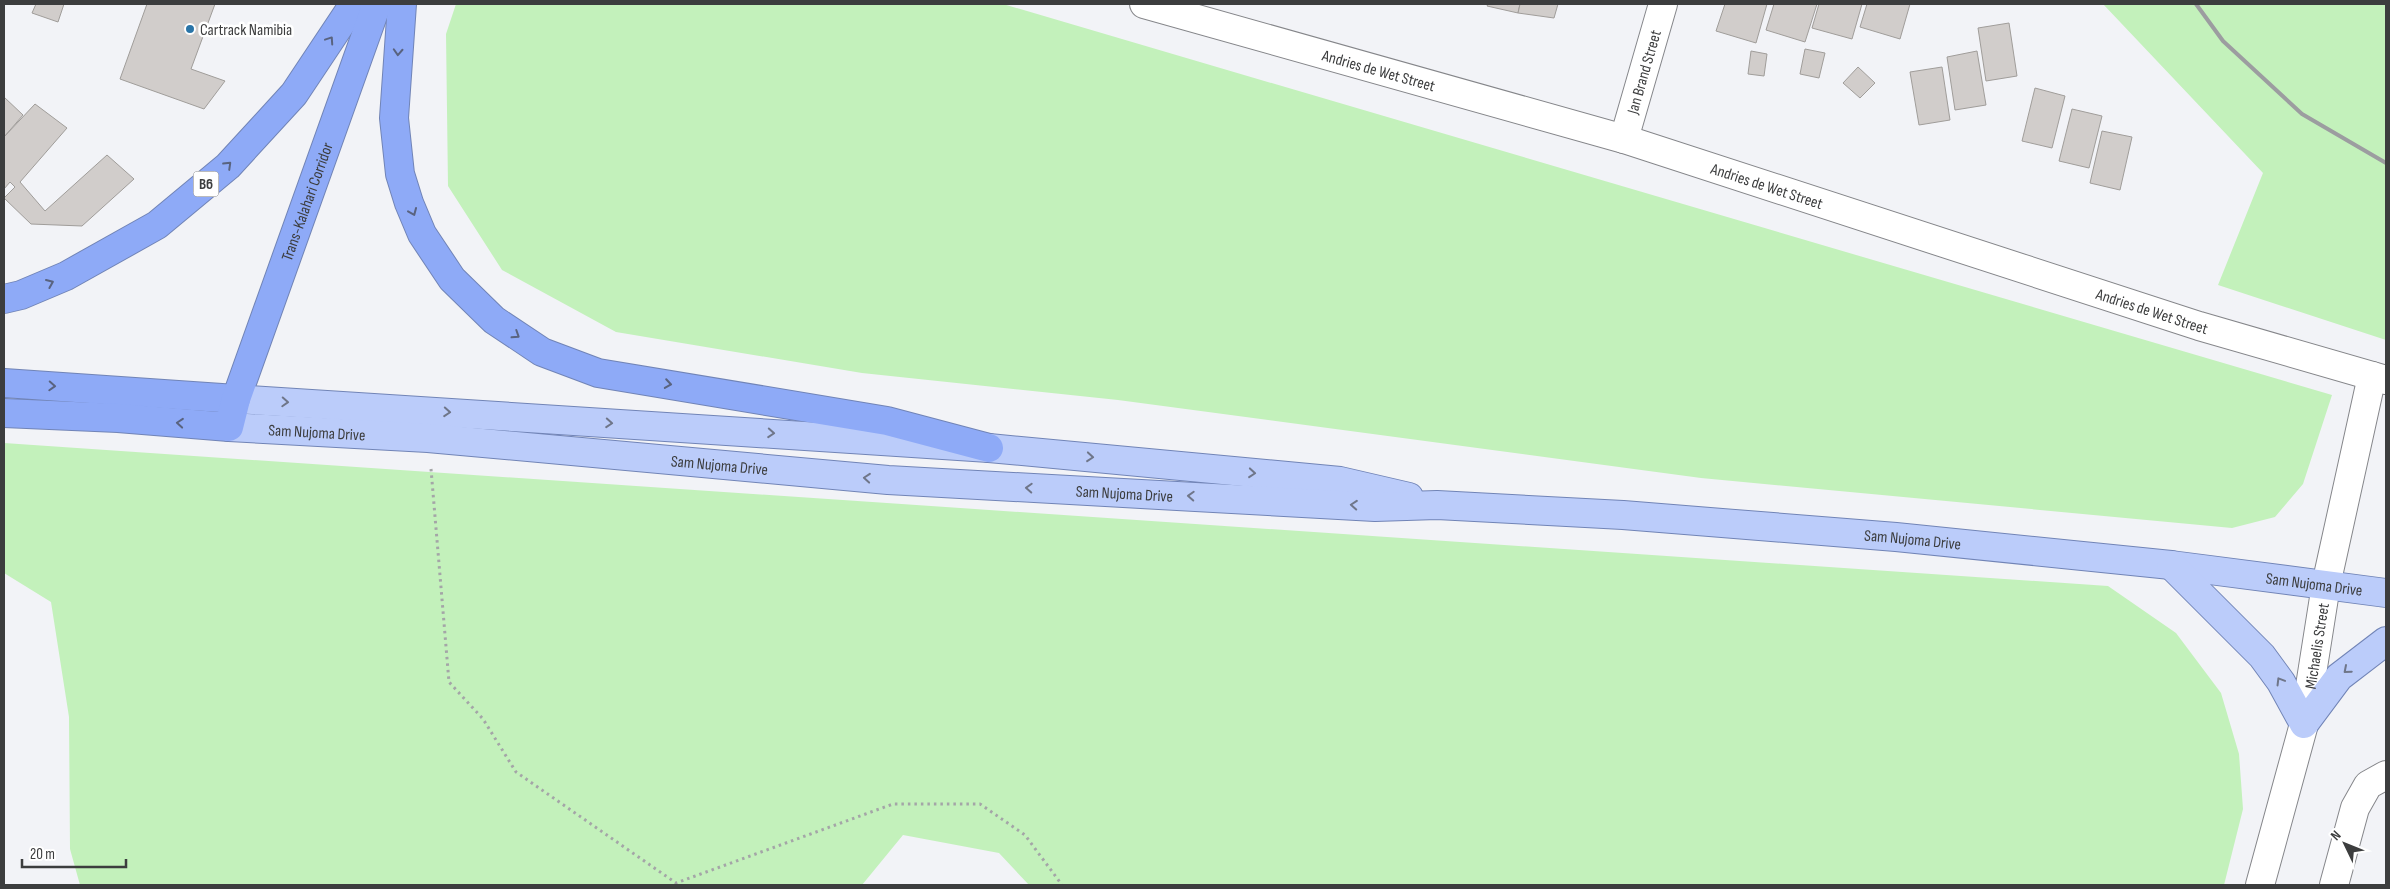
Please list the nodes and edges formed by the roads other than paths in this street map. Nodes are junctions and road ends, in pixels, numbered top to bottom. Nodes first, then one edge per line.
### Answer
1 (354, 4) edge
2 (377, 4) edge
3 (402, 4) edge
4 (1144, 4) edge
5 (1662, 4) edge
6 (1624, 139) junction
7 (4, 299) edge
8 (2379, 378) edge
9 (4, 383) edge
10 (236, 399) junction
11 (4, 413) edge
12 (229, 427) junction
13 (989, 448) junction
14 (1437, 505) junction
15 (2171, 565) junction
16 (2326, 585) junction
17 (2386, 593) edge
18 (2386, 641) edge
19 (2304, 724) junction
20 (2386, 774) edge
21 (2260, 885) edge
22 (2334, 885) edge

7 -> 1 highway, B6
2 - 10 highway, Trans-Kalahari Corridor
3 -> 13 highway
4 - 6 street, Andries de Wet Street
5 - 6 street, Jan Brand Street
6 - 8 street, Andries de Wet Street
8 - 16 street, Michaelis Street
9 -> 10 highway
10 - 12 highway, Trans-Kalahari Corridor
10 -> 13 main road, Sam Nujoma Drive
12 -> 11 highway, Sam Nujoma Drive
14 -> 12 main road, Sam Nujoma Drive
13 -> 14 main road, Sam Nujoma Drive
14 - 15 main road, Sam Nujoma Drive
15 - 16 main road, Sam Nujoma Drive
19 -> 15 main road
16 - 17 main road, Sam Nujoma Drive
16 - 19 street, Michaelis Street
18 -> 19 main road
19 - 21 street, Michaelis Street
20 - 22 street

